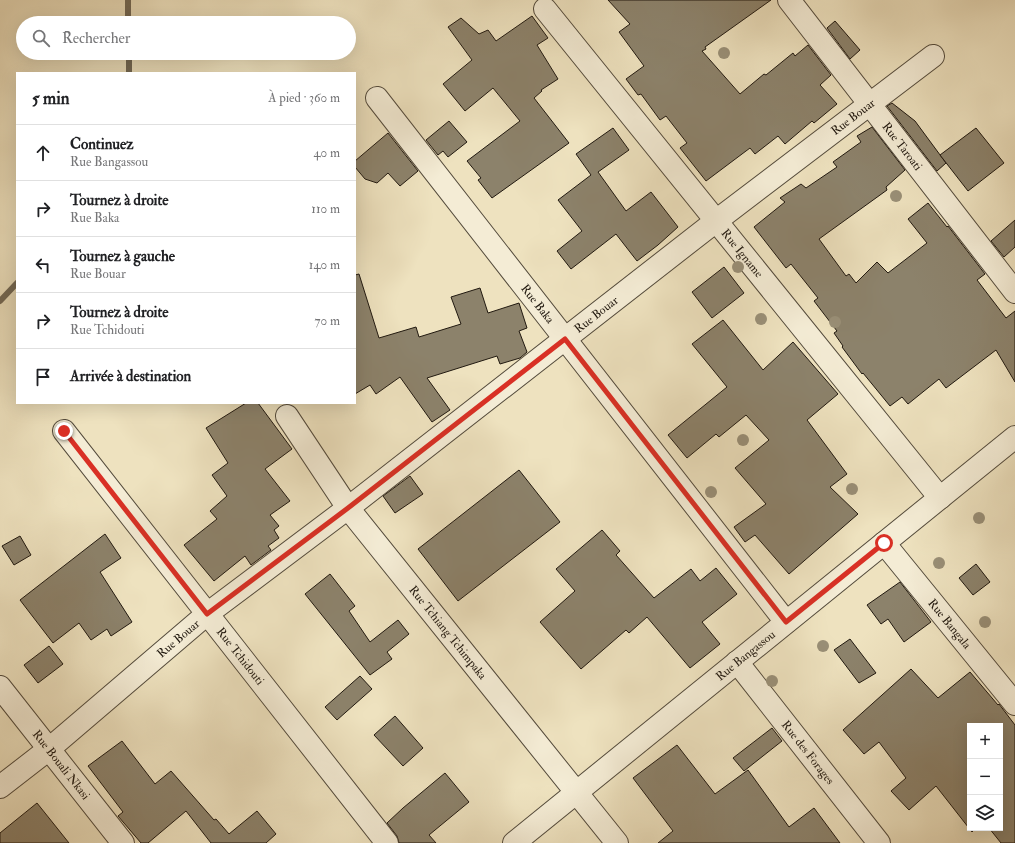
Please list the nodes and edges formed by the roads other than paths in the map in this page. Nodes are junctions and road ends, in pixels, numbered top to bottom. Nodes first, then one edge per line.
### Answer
1 (789, 0) edge
2 (545, 9) dead end
3 (933, 56) dead end
4 (377, 98) dead end
5 (870, 104) junction
6 (716, 221) junction
7 (1015, 292) edge
8 (565, 339) junction
9 (286, 416) dead end
10 (64, 431) dead end
11 (1015, 437) edge
12 (940, 498) junction
13 (348, 508) junction
14 (884, 543) junction
15 (207, 614) junction
16 (786, 622) junction
17 (737, 662) junction
18 (0, 687) edge
19 (1015, 704) edge
20 (48, 749) junction
21 (0, 787) edge
22 (576, 792) junction
23 (123, 843) edge
24 (387, 843) edge
25 (514, 843) edge
26 (617, 843) edge
27 (879, 843) edge

1 - 5 street, Rue Taroati
2 - 6 street, Rue Igname
3 - 5 street, Rue Bouar
4 - 8 street, Rue Baka
5 - 6 street, Rue Bouar
5 - 7 street, Rue Taroati
6 - 8 street, Rue Bouar
6 - 12 street, Rue Igname
8 - 13 street, Rue Bouar
8 - 16 street, Rue Baka
9 - 13 street, Rue Tchiang Tchimpaka
10 - 15 street, Rue Tchidouti
11 - 12 street, Rue Bangassou
12 - 14 street, Rue Bangassou
13 - 15 street, Rue Bouar
13 - 22 street, Rue Tchiang Tchimpaka
14 - 16 street, Rue Bangassou
14 - 19 street, Rue Bangala
15 - 20 street, Rue Bouar
15 - 24 street, Rue Tchidouti
16 - 17 street, Rue Bangassou
17 - 22 street, Rue Bangassou
17 - 27 street, Rue des Forages
18 - 20 street, Rue Bouali Nkasi
20 - 21 street, Rue Bouar
20 - 23 street, Rue Bouali Nkasi
22 - 25 street, Rue Bangassou
22 - 26 street, Rue Tchiang Tchimpaka

